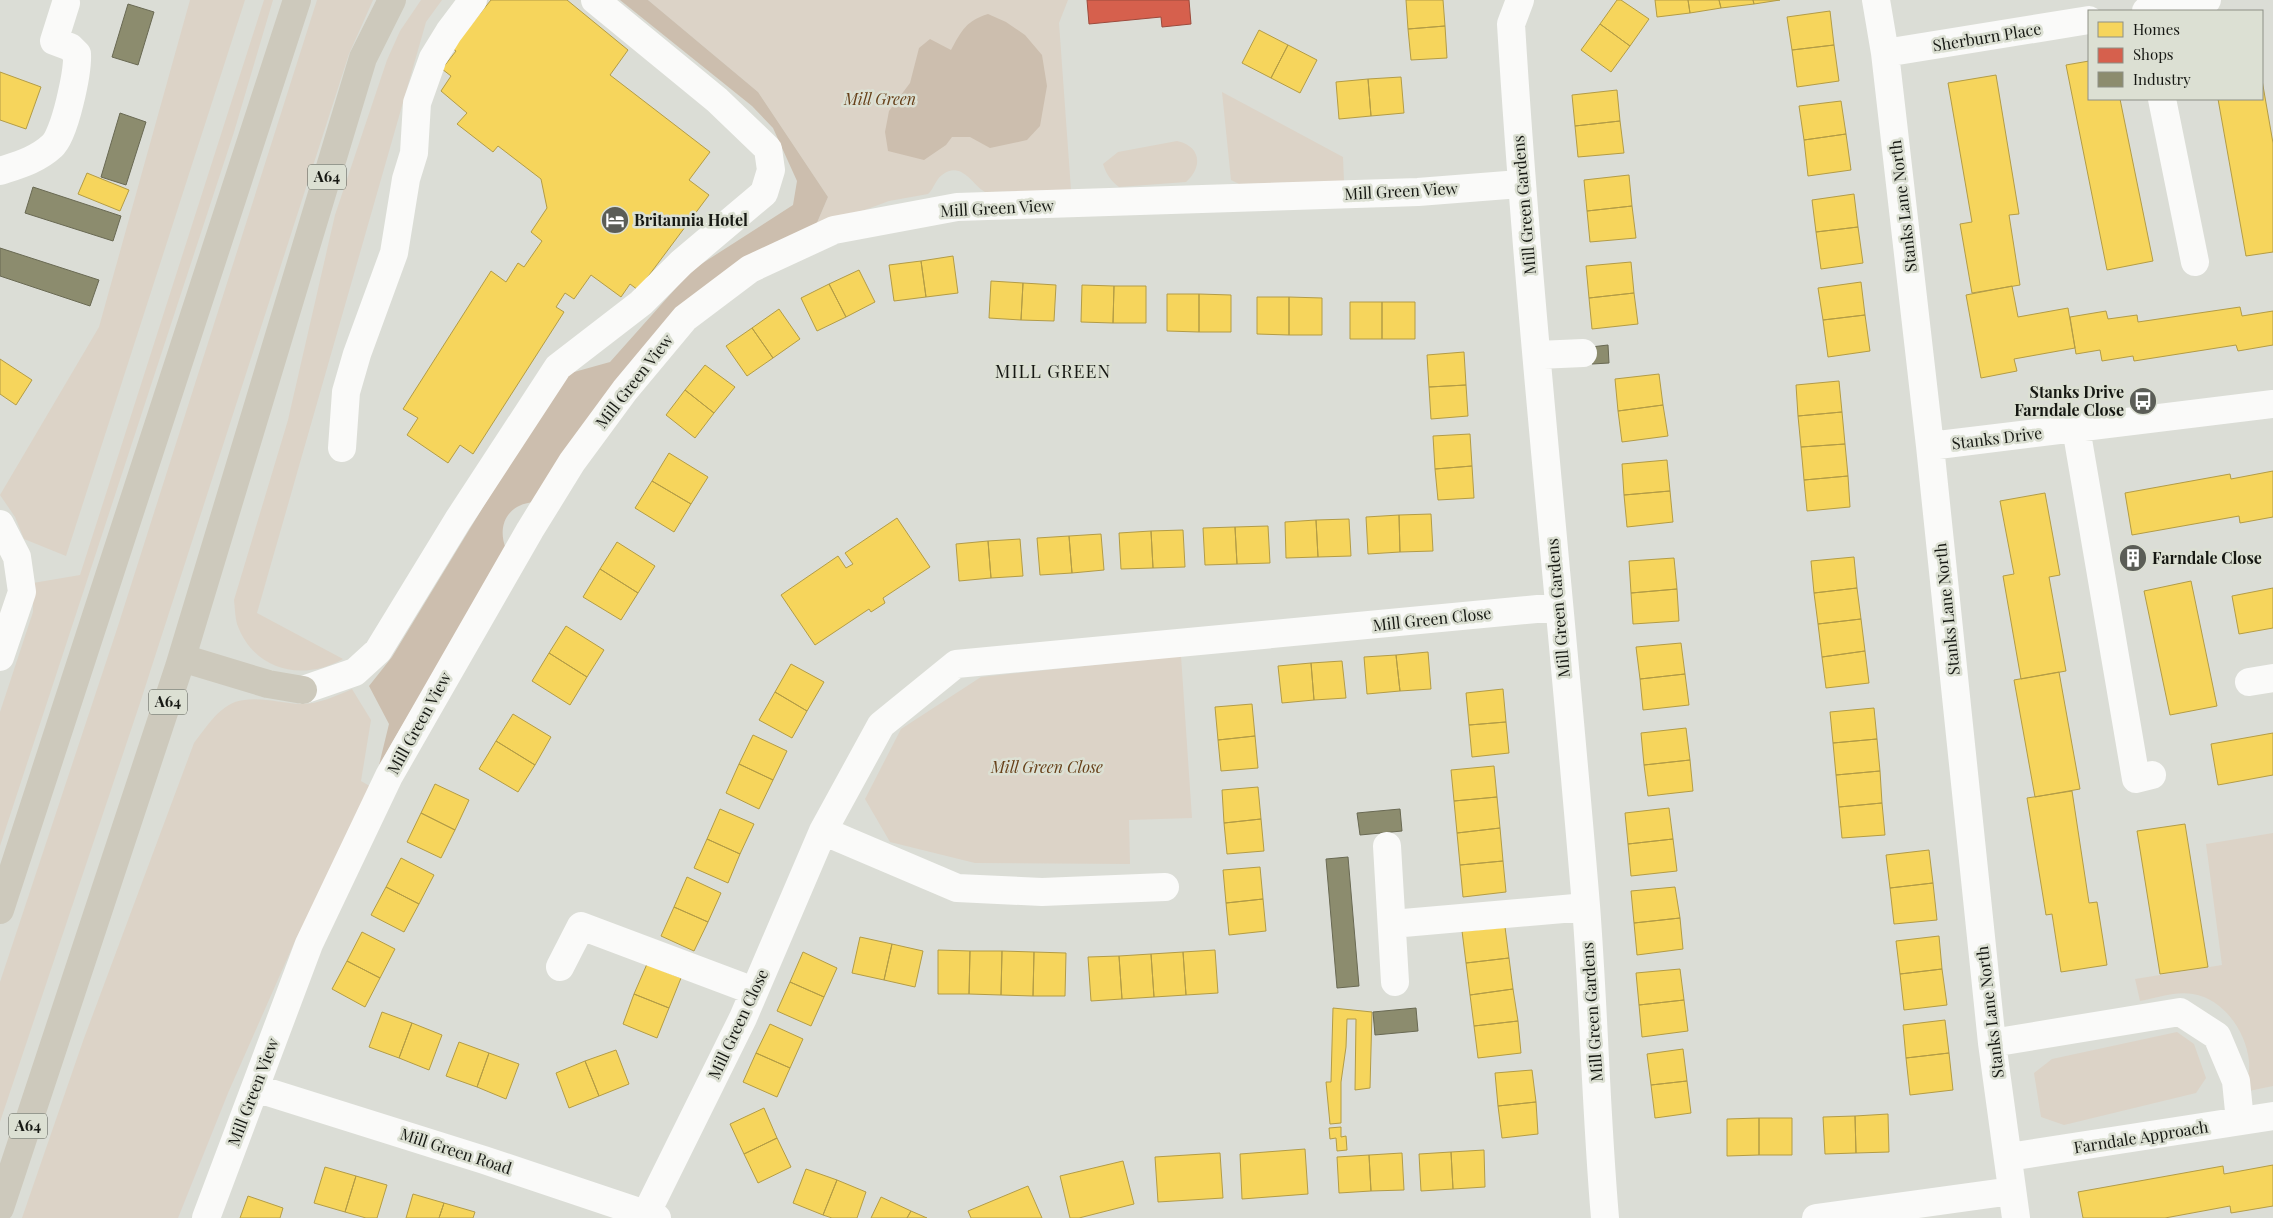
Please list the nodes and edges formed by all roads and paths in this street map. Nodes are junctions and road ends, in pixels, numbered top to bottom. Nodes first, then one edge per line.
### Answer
1 (297, 0) edge
2 (392, 0) edge
3 (473, 0) edge
4 (595, 0) edge
5 (1520, 0) edge
6 (1876, 0) edge
7 (2207, 0) edge
8 (66, 3) dead end
9 (2152, 10) edge
10 (2088, 20) edge
11 (1885, 53) junction
12 (2162, 100) edge
13 (0, 171) edge
14 (1520, 184) junction
15 (2194, 262) dead end
16 (1583, 354) dead end
17 (1538, 356) junction
18 (2273, 404) edge
19 (2076, 428) junction
20 (1930, 446) junction
21 (342, 448) dead end
22 (0, 524) edge
23 (1558, 607) junction
24 (0, 657) edge
25 (182, 658) junction
26 (303, 690) joint
27 (2152, 775) dead end
28 (822, 831) junction
29 (1387, 846) dead end
30 (1165, 887) dead end
31 (1586, 907) junction
32 (0, 910) edge
33 (1392, 924) junction
34 (560, 967) dead end
35 (1395, 982) dead end
36 (754, 991) junction
37 (1992, 1042) junction
38 (255, 1088) junction
39 (2273, 1116) edge
40 (2240, 1121) junction
41 (2009, 1157) junction
42 (2012, 1191) junction
43 (0, 1208) edge
44 (652, 1216) edge
45 (206, 1218) edge
46 (1605, 1218) edge
47 (1816, 1218) edge
48 (2016, 1218) edge

1 - 32 highway
2 - 25 highway, A64
3 - 21 street
4 - 26 street
5 - 14 street, Mill Green Gardens
6 - 11 street, Stanks Lane North
7 - 9 street
8 - 13 street
10 - 11 street, Sherburn Place
11 - 20 street, Stanks Lane North
12 - 15 street
14 - 17 street, Mill Green Gardens
14 - 38 street, Mill Green View
16 - 17 street
17 - 23 street, Mill Green Gardens
18 - 19 street, Stanks Drive
19 - 20 street, Stanks Drive
19 - 27 street
20 - 37 street, Stanks Lane North
22 - 24 street
23 - 28 street, Mill Green Close
23 - 31 street, Mill Green Gardens
25 - 26 highway
25 - 43 highway, A64
28 - 30 street
28 - 36 street, Mill Green Close
29 - 33 street
31 - 33 street
31 - 46 street, Mill Green Gardens
33 - 35 street
34 - 36 street
36 - 44 street, Mill Green Close
37 - 40 street
37 - 41 street, Stanks Lane North
38 - 44 street, Mill Green Road
38 - 45 street, Mill Green View
39 - 40 street, Farndale Approach
40 - 41 street, Farndale Approach
41 - 42 street, Stanks Lane North
42 - 47 street
42 - 48 street, Stanks Lane North

